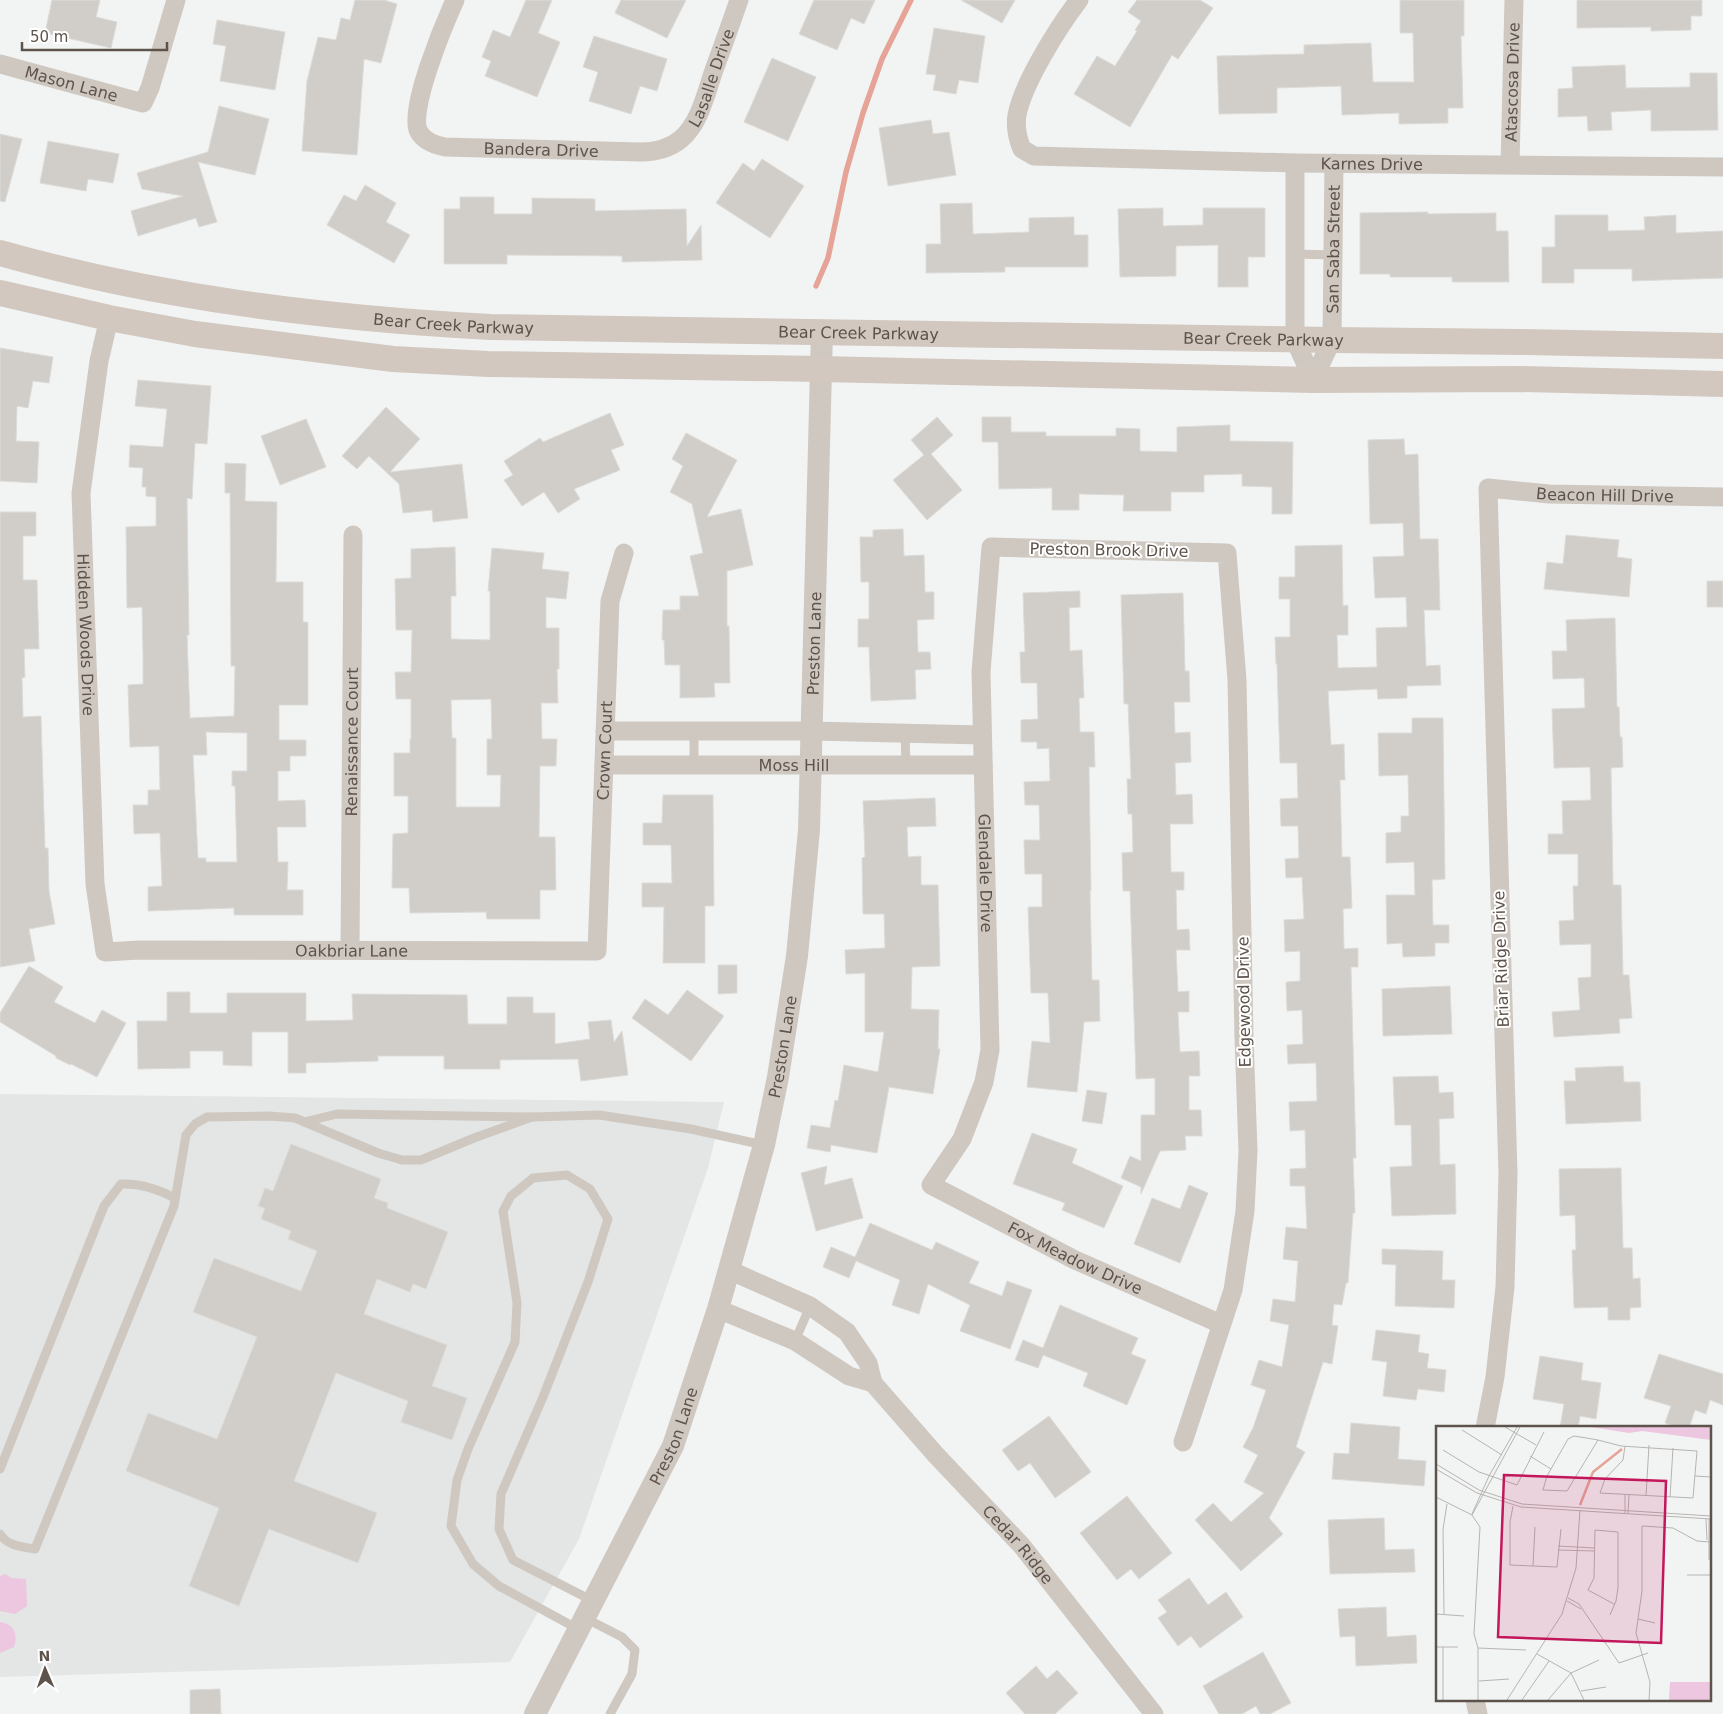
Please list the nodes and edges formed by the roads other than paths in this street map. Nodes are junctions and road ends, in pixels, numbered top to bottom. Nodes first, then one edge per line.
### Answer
1 (176, 0) edge
2 (455, 0) edge
3 (739, 0) edge
4 (1079, 0) edge
5 (1514, 0) edge
6 (0, 64) edge
7 (669, 147) joint
8 (1295, 163) junction
9 (1334, 163) junction
10 (1510, 164) junction
11 (1723, 167) edge
12 (0, 253) edge
13 (1295, 254) junction
14 (1333, 255) junction
15 (0, 293) edge
16 (110, 318) junction
17 (822, 331) junction
18 (1296, 340) junction
19 (1332, 340) junction
20 (1723, 346) edge
21 (821, 369) junction
22 (1313, 380) junction
23 (1723, 384) edge
24 (1488, 488) joint
25 (1723, 497) edge
26 (353, 535) dead end
27 (991, 548) joint
28 (624, 552) dead end
29 (1227, 554) joint
30 (605, 731) junction
31 (812, 731) junction
32 (694, 732) junction
33 (905, 733) junction
34 (982, 735) junction
35 (604, 765) junction
36 (694, 765) junction
37 (811, 765) junction
38 (906, 765) junction
39 (983, 765) junction
40 (350, 950) junction
41 (597, 951) joint
42 (105, 952) joint
43 (532, 1117) junction
44 (304, 1122) junction
45 (764, 1145) junction
46 (931, 1185) joint
47 (175, 1198) junction
48 (729, 1270) junction
49 (810, 1306) junction
50 (718, 1309) junction
51 (1221, 1324) junction
52 (795, 1341) junction
53 (873, 1383) junction
54 (1485, 1426) edge
55 (1183, 1442) dead end
56 (0, 1469) edge
57 (0, 1534) edge
58 (586, 1616) junction
59 (535, 1714) edge
60 (610, 1714) edge
61 (1154, 1714) edge

1 - 6 street, Mason Lane
2 - 7 street, Bandera Drive
3 - 7 street, Lasalle Drive
4 - 8 street, Karnes Drive
5 - 10 street, Atascosa Drive
8 - 9 street, Karnes Drive
8 - 13 street
9 - 10 street, Karnes Drive
9 - 14 street, San Saba Street
10 - 11 street, Karnes Drive
12 - 17 main road, Bear Creek Parkway
13 - 14 lane
13 - 18 street
14 - 19 street, San Saba Street
15 - 16 main road
16 - 21 main road
16 - 42 street, Hidden Woods Drive
17 - 18 main road, Bear Creek Parkway
17 - 21 street, Preston Lane
18 - 19 main road, Bear Creek Parkway
18 - 22 street
19 - 20 main road, Bear Creek Parkway
19 - 22 street, San Saba Street
21 - 22 main road
21 - 31 street, Preston Lane
22 - 23 main road
24 - 25 street, Beacon Hill Drive
24 - 54 street, Briar Ridge Drive
26 - 40 street, Renaissance Court
27 - 29 street, Preston Brook Drive
27 - 34 street, Glendale Drive
28 - 30 street, Crown Court
29 - 51 street, Edgewood Drive
30 - 32 street, Moss Hill
30 - 35 street, Crown Court
31 - 32 street, Moss Hill
31 - 33 street, Moss Hill
31 - 37 street, Preston Lane
32 - 36 lane
33 - 34 street, Moss Hill
33 - 38 lane
34 - 39 street, Glendale Drive
35 - 36 street, Moss Hill
35 - 41 street, Crown Court
36 - 37 street, Moss Hill
37 - 38 street, Moss Hill
37 - 45 street, Preston Lane
38 - 39 street, Moss Hill
39 - 46 street, Glendale Drive
40 - 41 street, Oakbriar Lane
40 - 42 street, Oakbriar Lane
43 - 44 lane
43 - 44 lane
43 - 45 lane
44 - 47 lane
45 - 48 street, Preston Lane
46 - 51 street, Fox Meadow Drive
47 - 56 lane
47 - 57 lane
48 - 49 street, Cedar Ridge
48 - 50 street, Preston Lane
49 - 52 lane
49 - 53 street, Cedar Ridge
50 - 52 street
50 - 58 street, Preston Lane
51 - 55 street, Edgewood Drive
52 - 53 street
53 - 61 street, Cedar Ridge
58 - 58 lane
58 - 59 street, Preston Lane
58 - 60 lane

